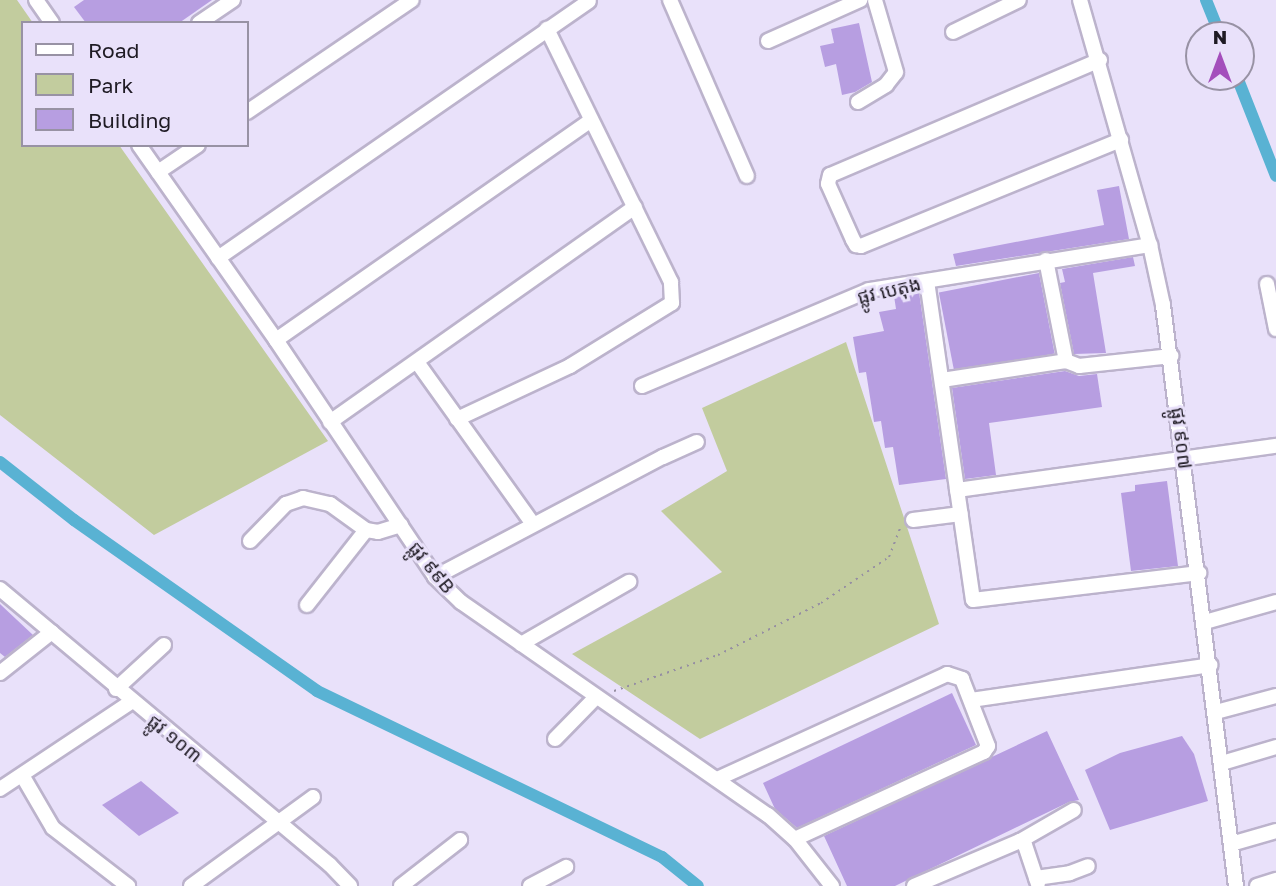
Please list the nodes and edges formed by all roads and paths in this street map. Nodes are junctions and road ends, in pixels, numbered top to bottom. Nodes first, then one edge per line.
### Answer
1 (36, 0) edge
2 (233, 0) edge
3 (412, 0) edge
4 (670, 0) edge
5 (860, 0) edge
6 (874, 0) edge
7 (1019, 0) edge
8 (1080, 0) edge
9 (589, 1) edge
10 (51, 21) edge
11 (202, 21) edge
12 (547, 29) junction
13 (953, 32) dead end
14 (768, 41) dead end
15 (1100, 60) junction
16 (858, 102) dead end
17 (248, 111) edge
18 (590, 121) junction
19 (1121, 140) junction
20 (140, 147) edge
21 (195, 147) edge
22 (158, 172) junction
23 (747, 176) dead end
24 (635, 207) junction
25 (1150, 245) junction
26 (218, 258) junction
27 (1046, 260) junction
28 (927, 281) junction
29 (1267, 284) dead end
30 (1276, 329) edge
31 (276, 340) junction
32 (1171, 356) junction
33 (1066, 360) junction
34 (417, 362) junction
35 (942, 380) junction
36 (642, 386) dead end
37 (457, 419) junction
38 (330, 422) junction
39 (697, 442) dead end
40 (1276, 446) edge
41 (1185, 461) junction
42 (957, 490) junction
43 (961, 514) junction
44 (913, 520) dead end
45 (533, 524) junction
46 (401, 525) junction
47 (900, 528) dead end
48 (366, 530) junction
49 (250, 541) dead end
50 (1199, 573) junction
51 (435, 577) junction
52 (629, 582) dead end
53 (0, 589) edge
54 (1276, 602) edge
55 (307, 605) dead end
56 (1205, 622) junction
57 (52, 632) junction
58 (521, 644) junction
59 (164, 645) dead end
60 (1210, 665) junction
61 (2, 667) edge
62 (116, 689) junction
63 (1276, 696) edge
64 (596, 697) junction
65 (971, 700) junction
66 (131, 702) junction
67 (1216, 712) junction
68 (555, 739) dead end
69 (1276, 747) edge
70 (1222, 763) junction
71 (22, 775) junction
72 (717, 779) junction
73 (0, 789) edge
74 (313, 797) dead end
75 (1074, 810) dead end
76 (281, 824) junction
77 (1276, 831) edge
78 (796, 839) junction
79 (460, 840) dead end
80 (1020, 841) junction
81 (1231, 844) junction
82 (1088, 866) dead end
83 (566, 867) dead end
84 (1276, 880) edge
85 (1037, 882) edge
86 (128, 886) edge
87 (191, 886) edge
88 (350, 886) edge
89 (401, 886) edge
90 (530, 886) edge
91 (832, 886) edge
92 (914, 886) edge
93 (1236, 886) edge
94 (1257, 886) edge

1 - 10 street
2 - 11 street
3 - 17 street
4 - 23 street
5 - 14 street
6 - 16 street
7 - 13 street
8 - 15 street, ផ្លូវ ៩០៧
9 - 12 street
12 - 18 street
12 - 26 street
15 - 19 street, ផ្លូវ ៩០៧
15 - 19 street
18 - 24 street
18 - 31 street
19 - 25 street, ផ្លូវ ៩០៧
20 - 22 street, ផ្លូវ ៩៩B
21 - 22 street
22 - 26 street, ផ្លូវ ៩៩B
24 - 34 street
24 - 37 street
25 - 27 street, ផ្លូវ បេតុង
25 - 32 street, ផ្លូវ ៩០៧
26 - 31 street, ផ្លូវ ៩៩B
27 - 28 street, ផ្លូវ បេតុង
27 - 33 street
28 - 35 street
28 - 36 street, ផ្លូវ បេតុង
29 - 30 street
31 - 38 street, ផ្លូវ ៩៩B
32 - 33 street
32 - 41 street, ផ្លូវ ៩០៧
33 - 35 street
34 - 37 street
34 - 38 street
35 - 42 street
37 - 45 street
38 - 46 street, ផ្លូវ ៩៩B
39 - 45 street
40 - 41 street
41 - 42 street
41 - 50 street, ផ្លូវ ៩០៧
42 - 43 street
43 - 44 street
43 - 50 street
45 - 51 street
46 - 48 street
46 - 51 street, ផ្លូវ ៩៩B
47 - 64 path
48 - 49 street
48 - 55 street
50 - 56 street, ផ្លូវ ៩០៧
51 - 58 street, ផ្លូវ ៩៩B
52 - 58 street
53 - 57 street, ផ្លូវ ១០៣
54 - 56 street
56 - 60 street, ផ្លូវ ៩០៧
57 - 61 street
57 - 62 street, ផ្លូវ ១០៣
58 - 64 street, ផ្លូវ ៩៩B
59 - 62 street
60 - 65 street
60 - 67 street, ផ្លូវ ៩០៧
62 - 66 street, ផ្លូវ ១០៣
63 - 67 street
64 - 68 street
64 - 72 street, ផ្លូវ ៩៩B
65 - 72 street
65 - 78 street
66 - 71 street
66 - 76 street, ផ្លូវ ១០៣
67 - 70 street, ផ្លូវ ៩០៧
69 - 70 street
70 - 81 street, ផ្លូវ ៩០៧
71 - 73 street
71 - 86 street
72 - 78 street, ផ្លូវ ៩៩B
74 - 76 street
75 - 80 street
76 - 87 street
76 - 88 street, ផ្លូវ ១០៣
77 - 81 street
78 - 91 street, ផ្លូវ ៩៩B
79 - 89 street
80 - 85 street
80 - 92 street
81 - 93 street, ផ្លូវ ៩០៧
82 - 85 street
83 - 90 street
84 - 94 street

